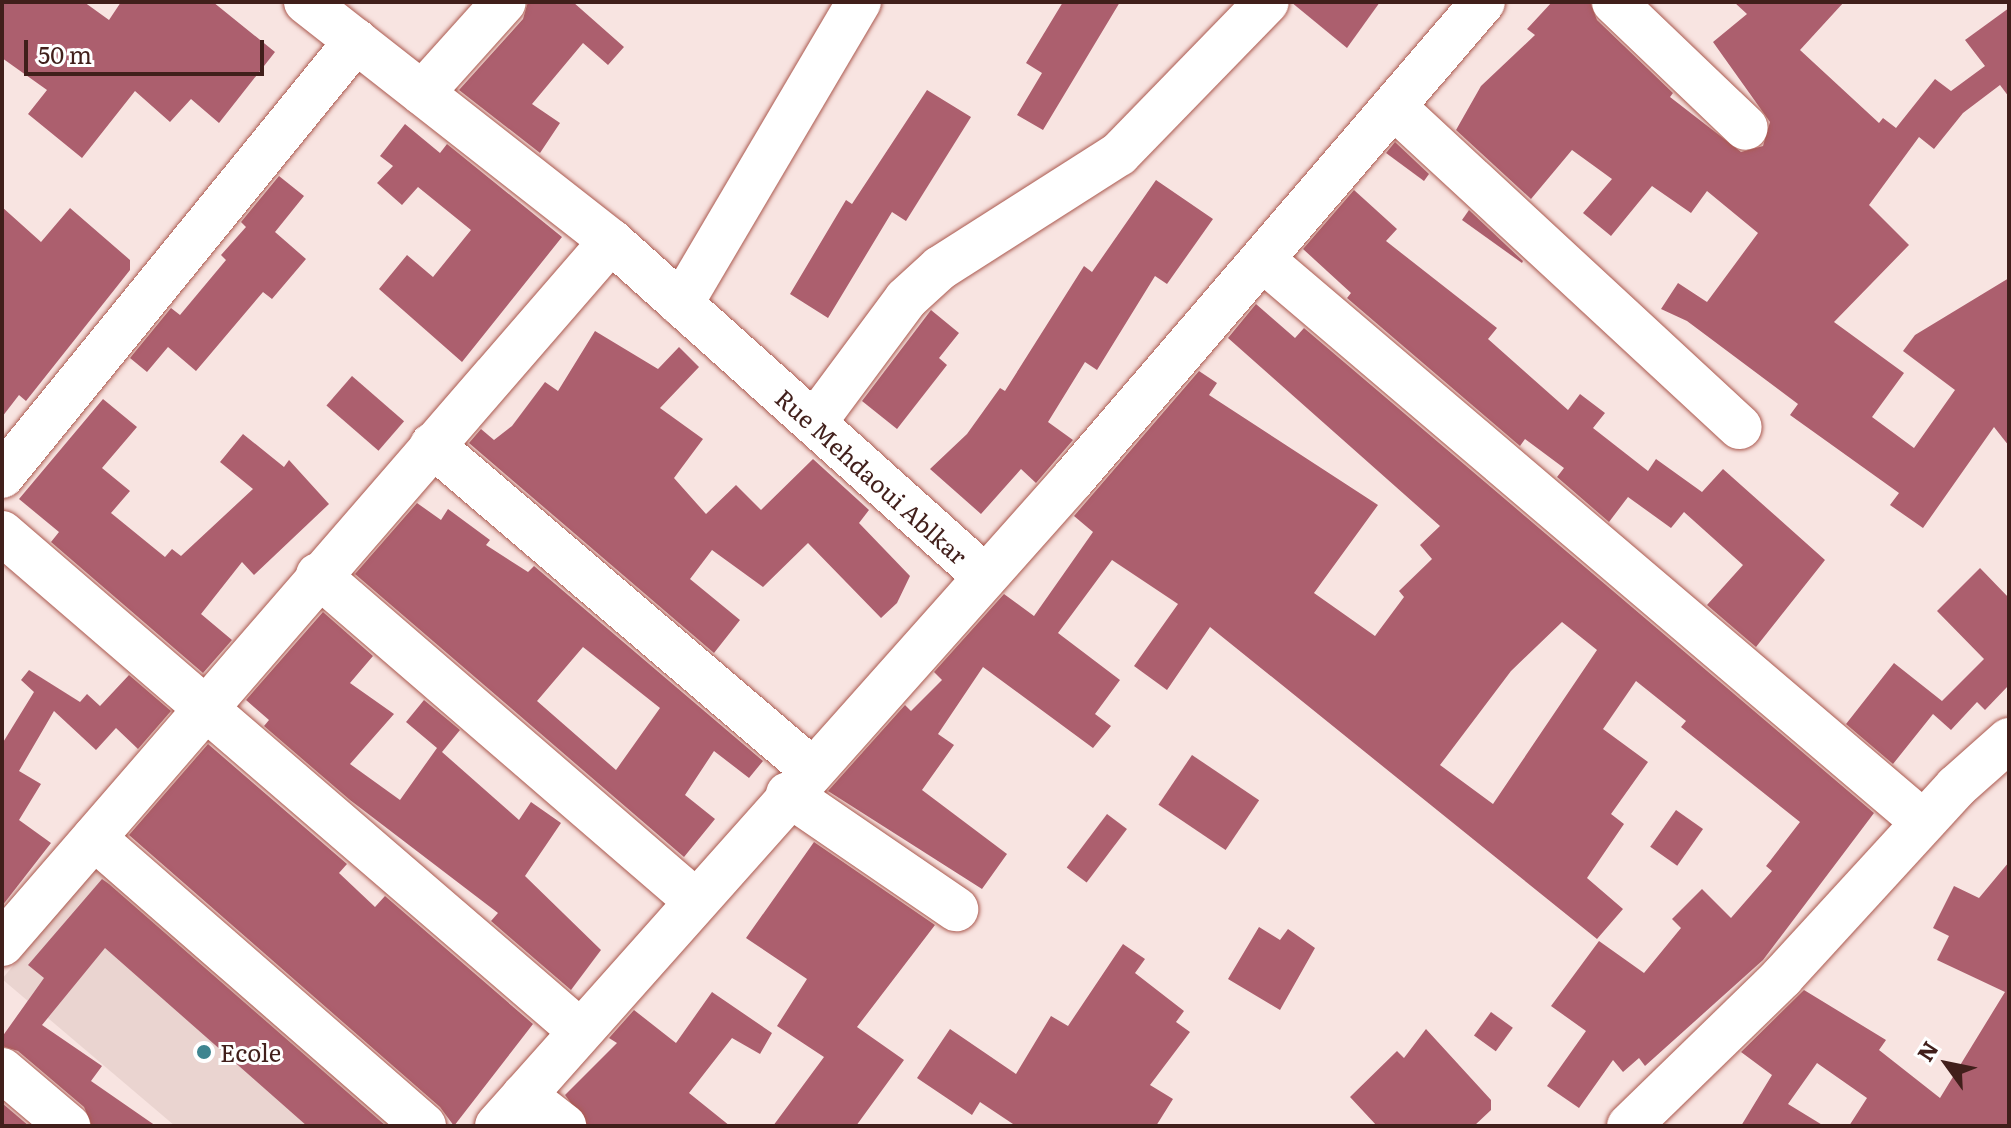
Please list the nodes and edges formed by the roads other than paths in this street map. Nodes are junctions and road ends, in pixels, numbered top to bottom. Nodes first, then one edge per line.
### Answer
1 (306, 2) edge
2 (504, 2) edge
3 (859, 2) edge
4 (1267, 2) edge
5 (1483, 2) edge
6 (1642, 12) edge
7 (356, 41) junction
8 (422, 93) junction
9 (1394, 107) junction
10 (1746, 128) dead end
11 (611, 241) junction
12 (1263, 260) junction
13 (681, 304) junction
14 (814, 423) junction
15 (1740, 427) dead end
16 (432, 445) junction
17 (2, 476) edge
18 (2, 533) edge
19 (318, 575) junction
20 (983, 575) junction
21 (204, 707) junction
22 (2009, 740) edge
23 (800, 782) junction
24 (1923, 822) junction
25 (94, 838) junction
26 (695, 900) junction
27 (956, 909) dead end
28 (2, 944) edge
29 (579, 1030) junction
30 (2, 1070) edge
31 (511, 1110) edge
32 (68, 1126) edge
33 (424, 1126) edge
34 (564, 1126) edge
35 (1629, 1126) edge

1 - 7 street, Rue Mehdaoui Ablkar
2 - 8 street
3 - 13 street
4 - 14 street
5 - 9 street
6 - 10 street
7 - 8 street, Rue Mehdaoui Ablkar
7 - 17 street
8 - 11 street, Rue Mehdaoui Ablkar
9 - 12 street
9 - 15 street
11 - 13 street, Rue Mehdaoui Ablkar
11 - 16 street
12 - 20 street
12 - 24 street
13 - 14 street, Rue Mehdaoui Ablkar
14 - 20 street, Rue Mehdaoui Ablkar
16 - 19 street
16 - 23 street
18 - 21 street
19 - 21 street
19 - 26 street
20 - 23 street, Rue Mehdaoui Ablkar
21 - 25 street
21 - 29 street
22 - 24 street
23 - 26 street, Rue Mehdaoui Ablkar
23 - 27 street
24 - 35 street
25 - 28 street
25 - 33 street
26 - 29 street, Rue Mehdaoui Ablkar
29 - 31 street, Rue Mehdaoui Ablkar
30 - 32 street
31 - 34 street

